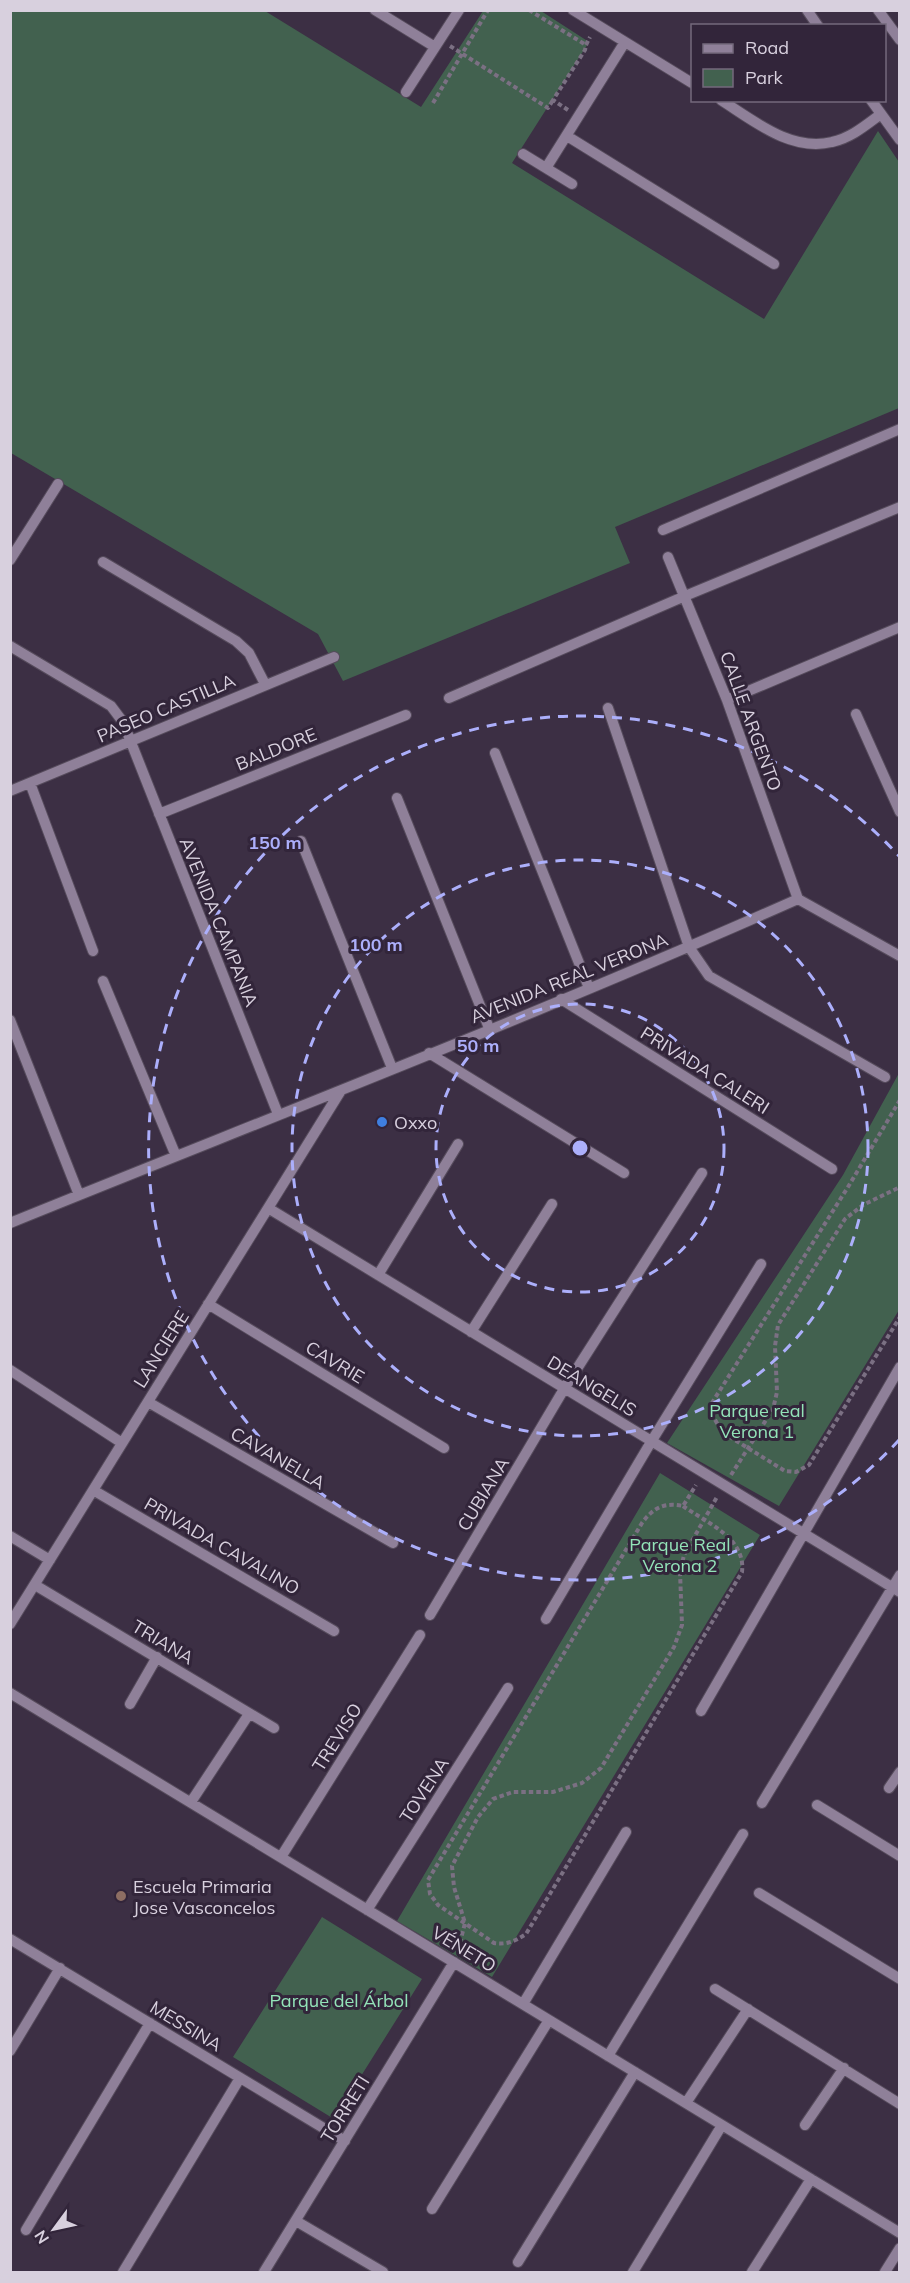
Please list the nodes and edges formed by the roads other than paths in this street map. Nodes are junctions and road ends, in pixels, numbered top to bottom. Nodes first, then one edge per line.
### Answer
1 (375, 10) edge
2 (459, 10) edge
3 (573, 10) edge
4 (807, 10) edge
5 (878, 10) edge
6 (817, 24) edge
7 (900, 39) edge
8 (625, 42) junction
9 (438, 43) junction
10 (691, 82) edge
11 (406, 92) dead end
12 (724, 102) edge
13 (872, 102) edge
14 (881, 114) junction
15 (567, 136) junction
16 (900, 140) edge
17 (523, 154) dead end
18 (546, 168) junction
19 (572, 184) dead end
20 (774, 264) dead end
21 (900, 429) edge
22 (58, 484) dead end
23 (900, 507) edge
24 (663, 530) dead end
25 (669, 557) dead end
26 (10, 560) edge
27 (103, 562) dead end
28 (685, 596) junction
29 (900, 627) edge
30 (10, 646) edge
31 (334, 657) dead end
32 (265, 684) junction
33 (449, 698) dead end
34 (727, 700) junction
35 (608, 708) dead end
36 (856, 714) dead end
37 (406, 715) dead end
38 (131, 741) junction
39 (495, 753) dead end
40 (30, 783) junction
41 (10, 791) edge
42 (397, 798) dead end
43 (900, 812) edge
44 (159, 814) junction
45 (301, 841) dead end
46 (798, 899) junction
47 (688, 947) junction
48 (93, 951) dead end
49 (900, 956) edge
50 (103, 981) dead end
51 (589, 988) junction
52 (561, 999) junction
53 (10, 1020) edge
54 (489, 1028) junction
55 (429, 1053) junction
56 (392, 1068) junction
57 (885, 1077) dead end
58 (340, 1092) junction
59 (278, 1114) junction
60 (458, 1144) dead end
61 (176, 1155) junction
62 (832, 1169) dead end
63 (624, 1173) dead end
64 (702, 1173) dead end
65 (79, 1195) junction
66 (552, 1204) dead end
67 (268, 1208) junction
68 (10, 1223) edge
69 (761, 1264) dead end
70 (378, 1275) junction
71 (208, 1304) junction
72 (471, 1332) junction
73 (900, 1367) edge
74 (10, 1370) edge
75 (564, 1389) junction
76 (148, 1402) junction
77 (651, 1442) junction
78 (122, 1443) junction
79 (444, 1448) dead end
80 (93, 1490) junction
81 (804, 1534) junction
82 (10, 1536) edge
83 (393, 1543) dead end
84 (50, 1560) junction
85 (900, 1575) edge
86 (34, 1585) junction
87 (896, 1590) edge
88 (430, 1615) dead end
89 (546, 1619) dead end
90 (10, 1624) edge
91 (334, 1631) dead end
92 (420, 1635) dead end
93 (157, 1657) junction
94 (508, 1688) dead end
95 (10, 1693) edge
96 (130, 1704) dead end
97 (701, 1711) dead end
98 (249, 1713) junction
99 (274, 1728) dead end
100 (900, 1772) edge
101 (889, 1788) dead end
102 (190, 1802) junction
103 (762, 1803) dead end
104 (817, 1805) dead end
105 (626, 1832) dead end
106 (742, 1834) dead end
107 (900, 1856) edge
108 (281, 1857) junction
109 (759, 1893) dead end
110 (367, 1910) junction
111 (10, 1939) edge
112 (454, 1962) junction
113 (60, 1968) junction
114 (900, 1979) edge
115 (715, 1989) dead end
116 (523, 2004) junction
117 (748, 2010) junction
118 (549, 2020) junction
119 (150, 2023) junction
120 (10, 2051) edge
121 (608, 2056) junction
122 (844, 2068) junction
123 (635, 2072) junction
124 (240, 2078) junction
125 (686, 2103) junction
126 (900, 2104) edge
127 (722, 2125) junction
128 (805, 2125) dead end
129 (345, 2141) junction
130 (811, 2179) junction
131 (432, 2209) dead end
132 (296, 2221) junction
133 (26, 2230) dead end
134 (900, 2233) edge
135 (900, 2248) edge
136 (518, 2262) dead end
137 (123, 2272) edge
138 (264, 2272) edge
139 (383, 2272) edge
140 (633, 2272) edge
141 (752, 2272) edge
142 (885, 2272) edge

1 - 9 street
2 - 9 street
3 - 8 street
4 - 6 street
5 - 7 street
8 - 10 street
8 - 15 street
9 - 11 street
12 - 14 street
13 - 14 street
14 - 16 street
15 - 18 street
15 - 20 street
17 - 18 street
18 - 19 street
21 - 24 street
22 - 26 street
23 - 28 street
25 - 28 street, CALLE ARGENTO
27 - 32 street
28 - 33 street
28 - 34 street, CALLE ARGENTO
29 - 34 street
30 - 38 street, AVENIDA CAMPANIA
31 - 32 street, PASEO CASTILLA
32 - 38 street, PASEO CASTILLA
34 - 46 street, CALLE ARGENTO
35 - 47 street
36 - 43 street
37 - 44 street, BALDORE
38 - 40 street, PASEO CASTILLA
38 - 44 street, AVENIDA CAMPANIA
39 - 51 street
40 - 41 street, PASEO CASTILLA
40 - 48 street
42 - 54 street
44 - 59 street, AVENIDA CAMPANIA
45 - 56 street
46 - 47 street, AVENIDA REAL VERONA
46 - 49 street
47 - 51 street, AVENIDA REAL VERONA
47 - 57 street
50 - 61 street
51 - 52 street, AVENIDA REAL VERONA
52 - 54 street, AVENIDA REAL VERONA
52 - 62 street, PRIVADA CALERI
53 - 65 street
54 - 55 street, AVENIDA REAL VERONA
55 - 56 street, AVENIDA REAL VERONA
55 - 63 street
56 - 58 street, AVENIDA REAL VERONA
58 - 59 street, AVENIDA REAL VERONA
58 - 67 street, LANCIERE
59 - 61 street, AVENIDA REAL VERONA
60 - 70 street
61 - 65 street, AVENIDA REAL VERONA
64 - 75 street, CUBIANA
65 - 68 street, AVENIDA REAL VERONA
66 - 72 street
67 - 70 street, DEANGELIS
67 - 71 street, LANCIERE
69 - 77 street
70 - 72 street, DEANGELIS
71 - 76 street, LANCIERE
71 - 79 street, CAVRIE
72 - 75 street, DEANGELIS
73 - 81 street
74 - 78 street
75 - 77 street, DEANGELIS
75 - 88 street, CUBIANA
76 - 78 street, LANCIERE
76 - 83 street, CAVANELLA
77 - 81 street, DEANGELIS
77 - 89 street
78 - 80 street, LANCIERE
80 - 84 street, LANCIERE
80 - 91 street, PRIVADA CAVALINO
81 - 87 street, DEANGELIS
81 - 97 street
82 - 84 street
84 - 86 street, LANCIERE
85 - 87 street
86 - 90 street, LANCIERE
86 - 93 street, TRIANA
87 - 103 street
92 - 108 street, TREVISO
93 - 96 street
93 - 98 street, TRIANA
94 - 110 street, TOVENA
95 - 102 street, VÉNETO
98 - 99 street, TRIANA
98 - 102 street
100 - 101 street
102 - 108 street, VÉNETO
104 - 107 street
105 - 116 street
106 - 121 street
108 - 110 street, VÉNETO
109 - 114 street
110 - 112 street, VÉNETO
111 - 113 street, MESSINA
112 - 116 street, VÉNETO
112 - 129 street, TORRETI
113 - 119 street, MESSINA
113 - 120 street
115 - 117 street
116 - 118 street, VÉNETO
117 - 122 street
117 - 125 street
118 - 121 street, VÉNETO
118 - 131 street
119 - 124 street, MESSINA
119 - 133 street
121 - 123 street, VÉNETO
122 - 126 street
122 - 128 street
123 - 125 street, VÉNETO
123 - 136 street
124 - 129 street, MESSINA
124 - 137 street
125 - 127 street, VÉNETO
127 - 130 street, VÉNETO
127 - 140 street
129 - 132 street, TORRETI
130 - 134 street, VÉNETO
130 - 141 street
132 - 138 street, TORRETI
132 - 139 street
135 - 142 street

